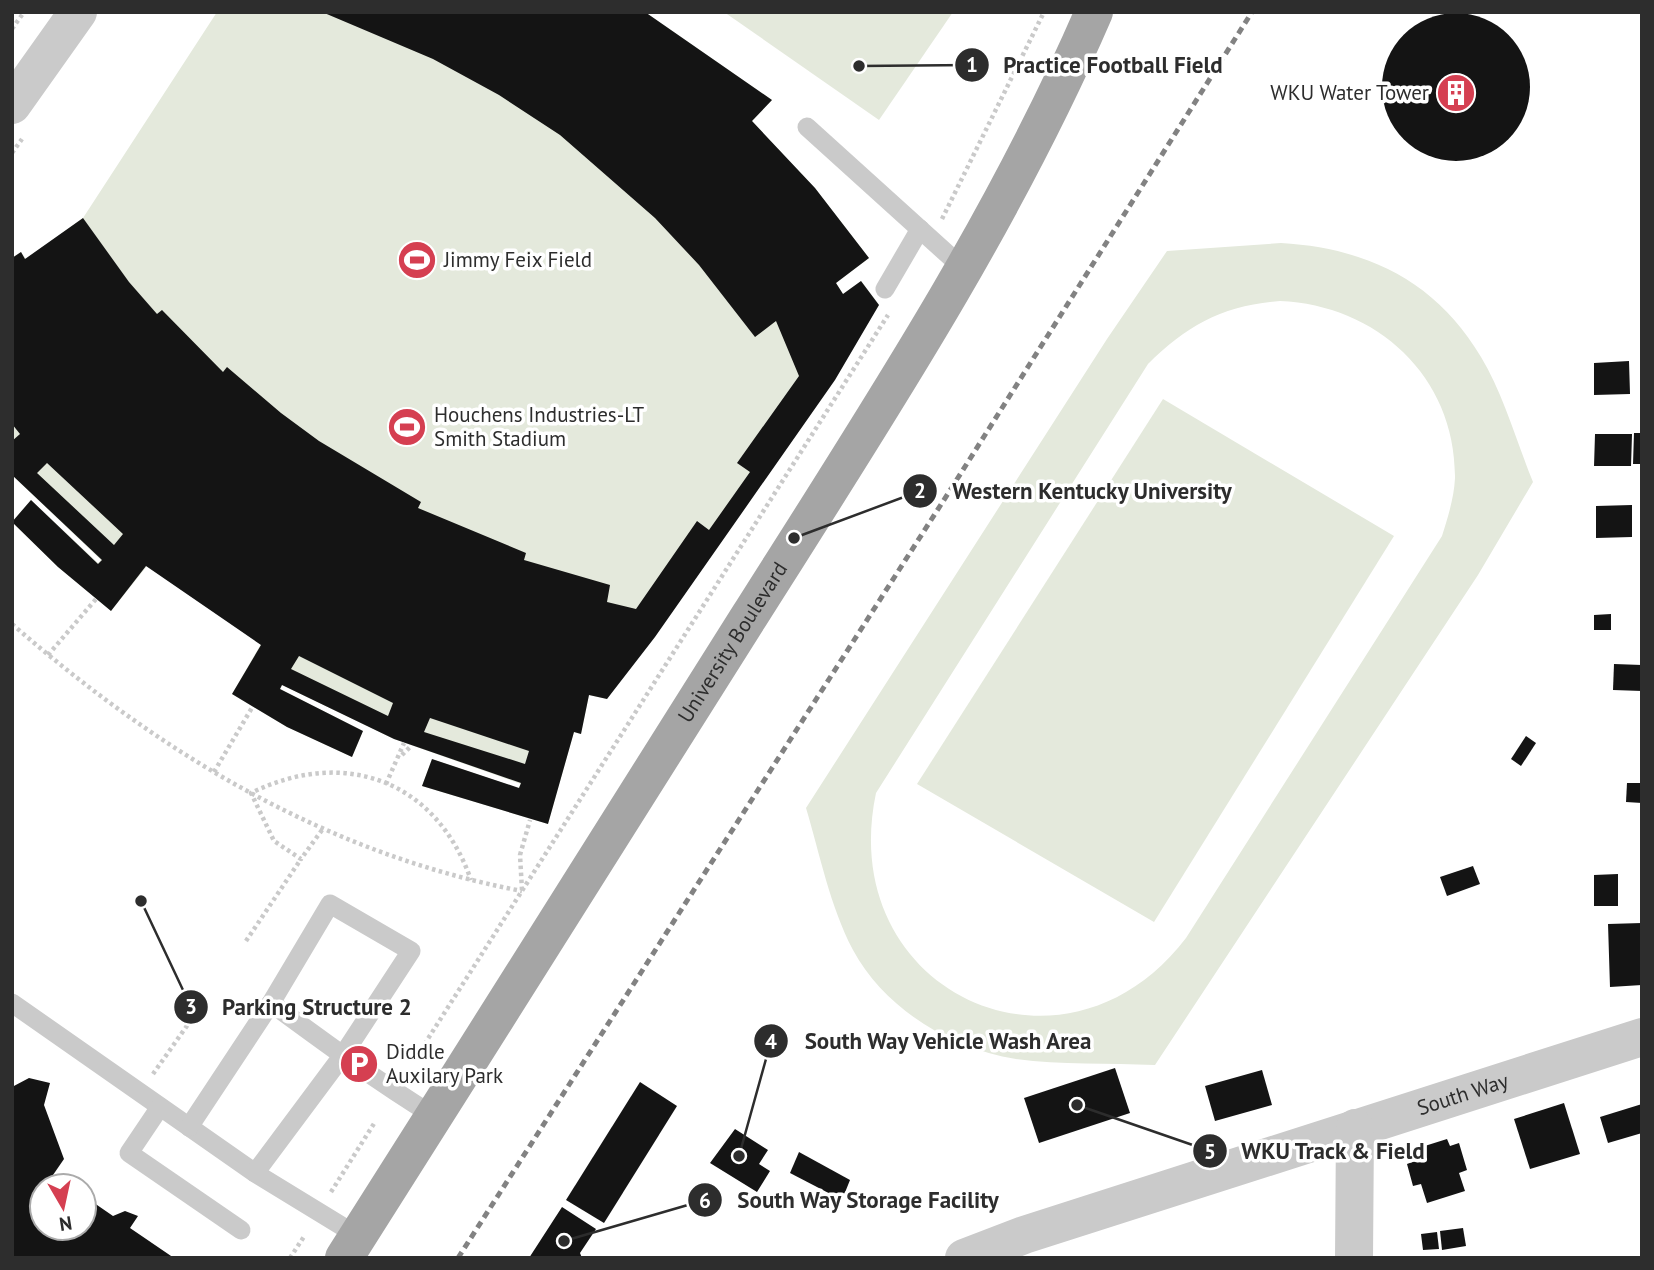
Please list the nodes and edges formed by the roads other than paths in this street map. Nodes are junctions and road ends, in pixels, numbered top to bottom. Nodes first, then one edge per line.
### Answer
1 (78, 12) edge
2 (1094, 12) edge
3 (12, 105) edge
4 (807, 127) dead end
5 (926, 234) junction
6 (964, 269) junction
7 (886, 289) dead end
8 (12, 1003) edge
9 (271, 1003) junction
10 (1642, 1037) edge
11 (343, 1055) junction
12 (160, 1107) junction
13 (433, 1116) junction
14 (188, 1127) junction
15 (1355, 1128) junction
16 (255, 1173) junction
17 (241, 1230) dead end
18 (351, 1247) edge
19 (964, 1258) edge
20 (1354, 1258) edge

1 - 3 street
2 - 6 main road, University Boulevard
4 - 5 lane
5 - 6 lane
5 - 7 lane
6 - 13 main road, University Boulevard
8 - 12 lane
9 - 11 lane
9 - 11 lane
9 - 14 lane
10 - 15 street, South Way
11 - 13 lane
11 - 16 lane
12 - 14 lane
12 - 17 lane
13 - 18 main road, University Boulevard
14 - 16 lane
15 - 19 street, South Way
15 - 20 street
16 - 18 lane

